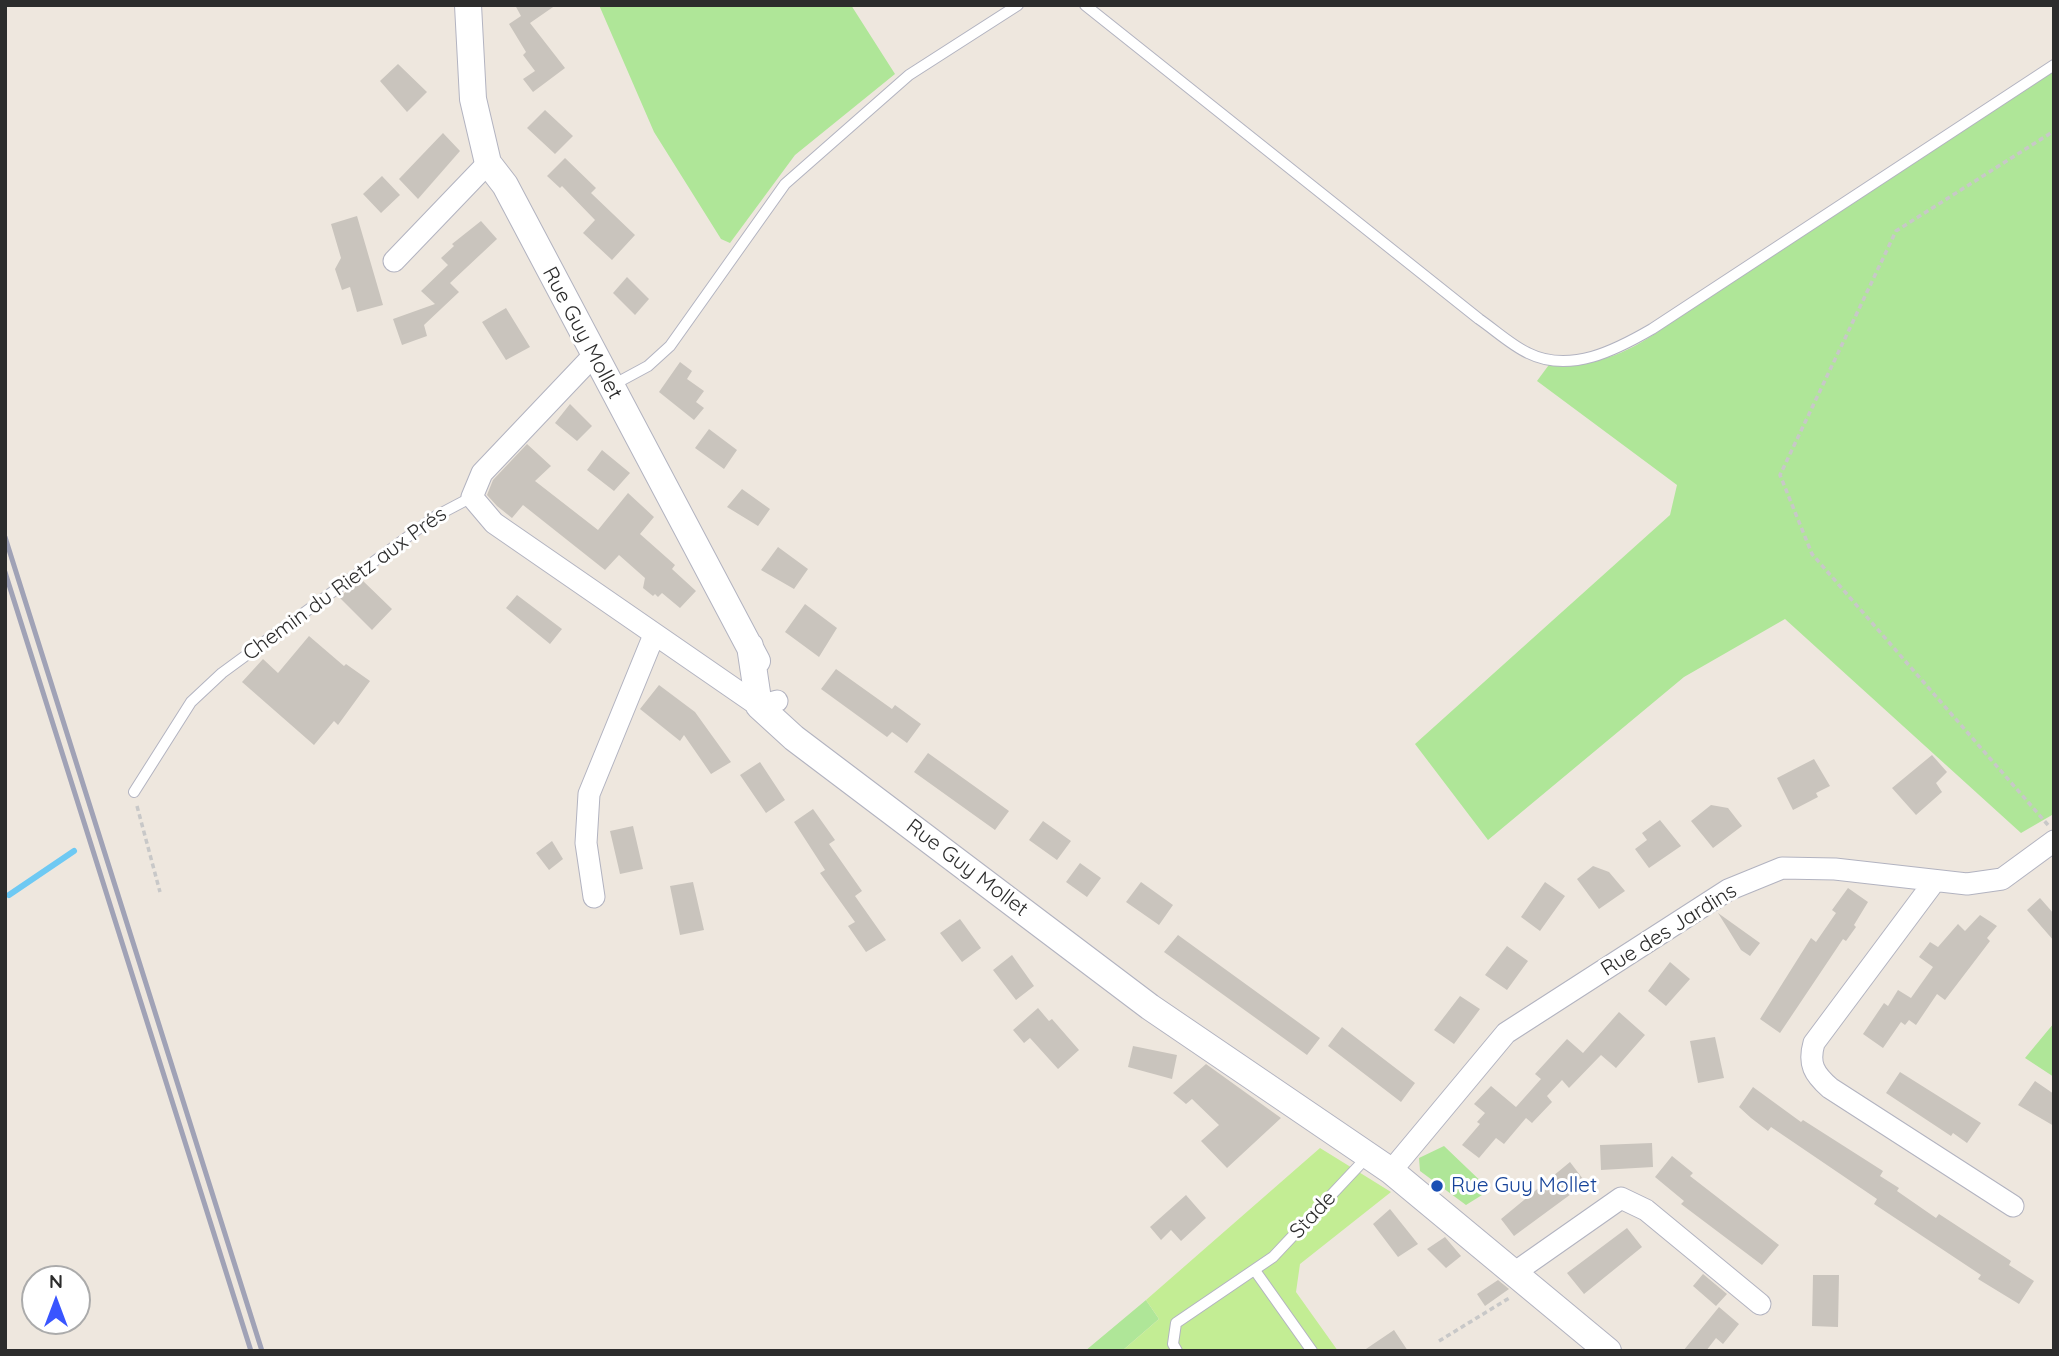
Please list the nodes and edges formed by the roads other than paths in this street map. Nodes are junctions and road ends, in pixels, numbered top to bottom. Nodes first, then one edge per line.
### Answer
1 (468, 5) edge
2 (1018, 5) edge
3 (1085, 5) edge
4 (2054, 65) edge
5 (488, 163) junction
6 (394, 261) dead end
7 (594, 355) junction
8 (611, 386) junction
9 (472, 497) junction
10 (654, 635) junction
11 (768, 704) junction
12 (134, 792) road end
13 (2054, 841) edge
14 (1934, 881) junction
15 (594, 897) dead end
16 (1368, 1156) junction
17 (1391, 1171) junction
18 (2013, 1206) dead end
19 (1256, 1272) junction
20 (1522, 1279) junction
21 (1760, 1304) dead end
22 (1607, 1350) edge
23 (1177, 1351) edge
24 (1312, 1351) edge

1 - 5 street, Rue Guy Mollet
2 - 8 lane
3 - 4 lane
5 - 6 street
5 - 7 street, Rue Guy Mollet
7 - 8 street, Rue Guy Mollet
7 - 9 street, Chemin du Rietz aux Prés
8 - 11 street, Rue Guy Mollet
9 - 10 street
9 - 12 lane, Chemin du Rietz aux Prés
10 - 11 street
10 - 15 street
11 - 16 street, Rue Guy Mollet
13 - 14 street, Rue des Jardins
14 - 17 street, Rue des Jardins
14 - 18 street
16 - 17 street, Rue Guy Mollet
16 - 19 lane, Stade
17 - 20 street, Rue Guy Mollet
19 - 23 lane, Stade
19 - 24 lane
20 - 21 street
20 - 22 street, Rue Guy Mollet

